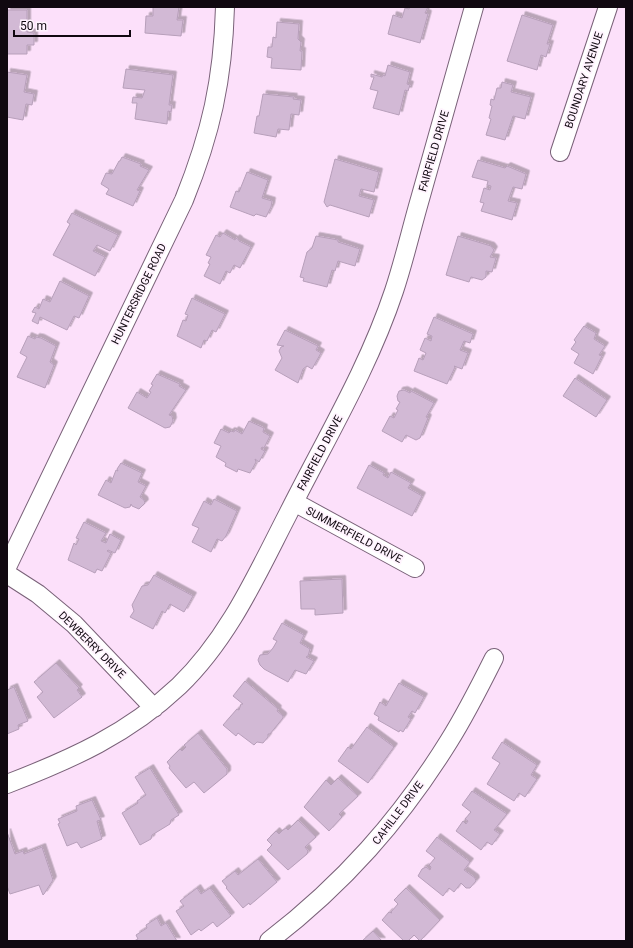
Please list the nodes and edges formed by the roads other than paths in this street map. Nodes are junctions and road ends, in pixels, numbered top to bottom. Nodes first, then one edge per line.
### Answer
1 (225, 7) edge
2 (474, 7) edge
3 (608, 7) edge
4 (560, 152) dead end
5 (294, 502) junction
6 (7, 567) edge
7 (415, 568) dead end
8 (7, 574) edge
9 (494, 658) dead end
10 (154, 708) junction
11 (7, 784) edge
12 (269, 941) edge

1 - 6 street, HUNTERSRIDGE ROAD
2 - 5 street, FAIRFIELD DRIVE
3 - 4 street, BOUNDARY AVENUE
5 - 7 street, SUMMERFIELD DRIVE
5 - 10 street, FAIRFIELD DRIVE
8 - 10 street, DEWBERRY DRIVE
9 - 12 street, CAHILLE DRIVE
10 - 11 street, FAIRFIELD DRIVE

